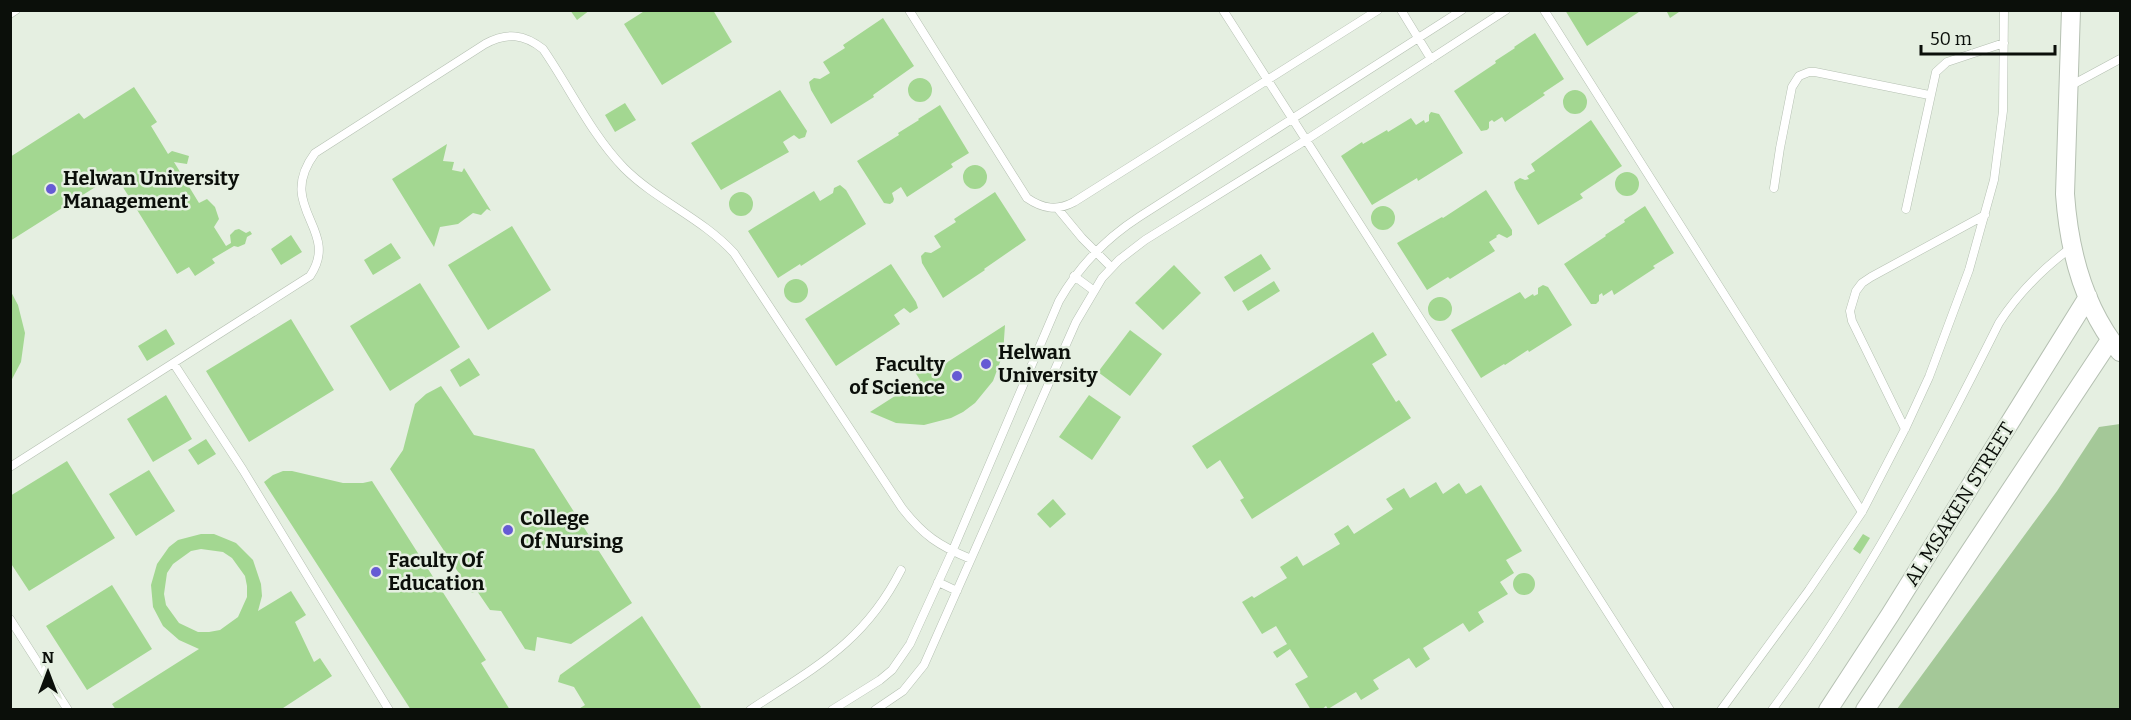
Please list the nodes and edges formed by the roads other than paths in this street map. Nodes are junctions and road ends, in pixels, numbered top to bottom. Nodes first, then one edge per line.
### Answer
1 (16, 10) edge
2 (909, 10) edge
3 (1223, 10) edge
4 (1378, 10) edge
5 (1401, 10) edge
6 (1462, 10) edge
7 (1506, 10) edge
8 (1544, 10) edge
9 (2004, 10) edge
10 (2071, 10) edge
11 (10, 14) edge
12 (1418, 38) junction
13 (2004, 43) junction
14 (1431, 59) junction
15 (2121, 59) edge
16 (1268, 80) junction
17 (2068, 87) junction
18 (1929, 95) junction
19 (1293, 120) junction
20 (1306, 140) junction
21 (1774, 188) dead end
22 (1058, 208) junction
23 (1906, 209) dead end
24 (1985, 215) junction
25 (2072, 247) junction
26 (1095, 251) junction
27 (1112, 267) junction
28 (1074, 276) junction
29 (1093, 291) junction
30 (2088, 297) junction
31 (2116, 346) edge
32 (174, 364) junction
33 (1905, 429) junction
34 (10, 467) edge
35 (1862, 512) junction
36 (952, 552) junction
37 (971, 559) junction
38 (901, 570) dead end
39 (938, 582) junction
40 (957, 591) junction
41 (10, 619) edge
42 (68, 710) edge
43 (389, 710) edge
44 (750, 710) edge
45 (832, 710) edge
46 (875, 710) edge
47 (1670, 710) edge
48 (1721, 710) edge
49 (1772, 710) edge
50 (1828, 710) edge
51 (1865, 710) edge

1 - 11 lane
2 - 22 lane
3 - 16 lane
4 - 16 lane
5 - 12 lane
6 - 12 lane
7 - 14 lane
8 - 35 lane
9 - 13 lane
10 - 17 street
12 - 14 lane
12 - 19 lane
13 - 18 lane
13 - 24 lane
14 - 20 lane
15 - 17 lane
16 - 19 lane
16 - 22 lane
17 - 25 street
18 - 21 lane
18 - 23 lane
19 - 20 lane
19 - 26 lane
20 - 27 lane
20 - 47 lane
22 - 26 lane
24 - 33 lane
24 - 33 lane
25 - 30 street
25 - 49 lane
26 - 27 lane
26 - 28 lane
27 - 29 lane
28 - 29 lane
28 - 36 lane
29 - 37 lane
30 - 31 street
30 - 50 street, AL MSAKEN STREET
31 - 51 street, AL MSAKEN STREET
32 - 34 lane
32 - 36 lane
32 - 43 lane
33 - 35 lane
35 - 48 lane
36 - 37 lane
36 - 39 lane
37 - 40 lane
38 - 44 lane
39 - 40 lane
39 - 45 lane
40 - 46 lane
41 - 42 lane

